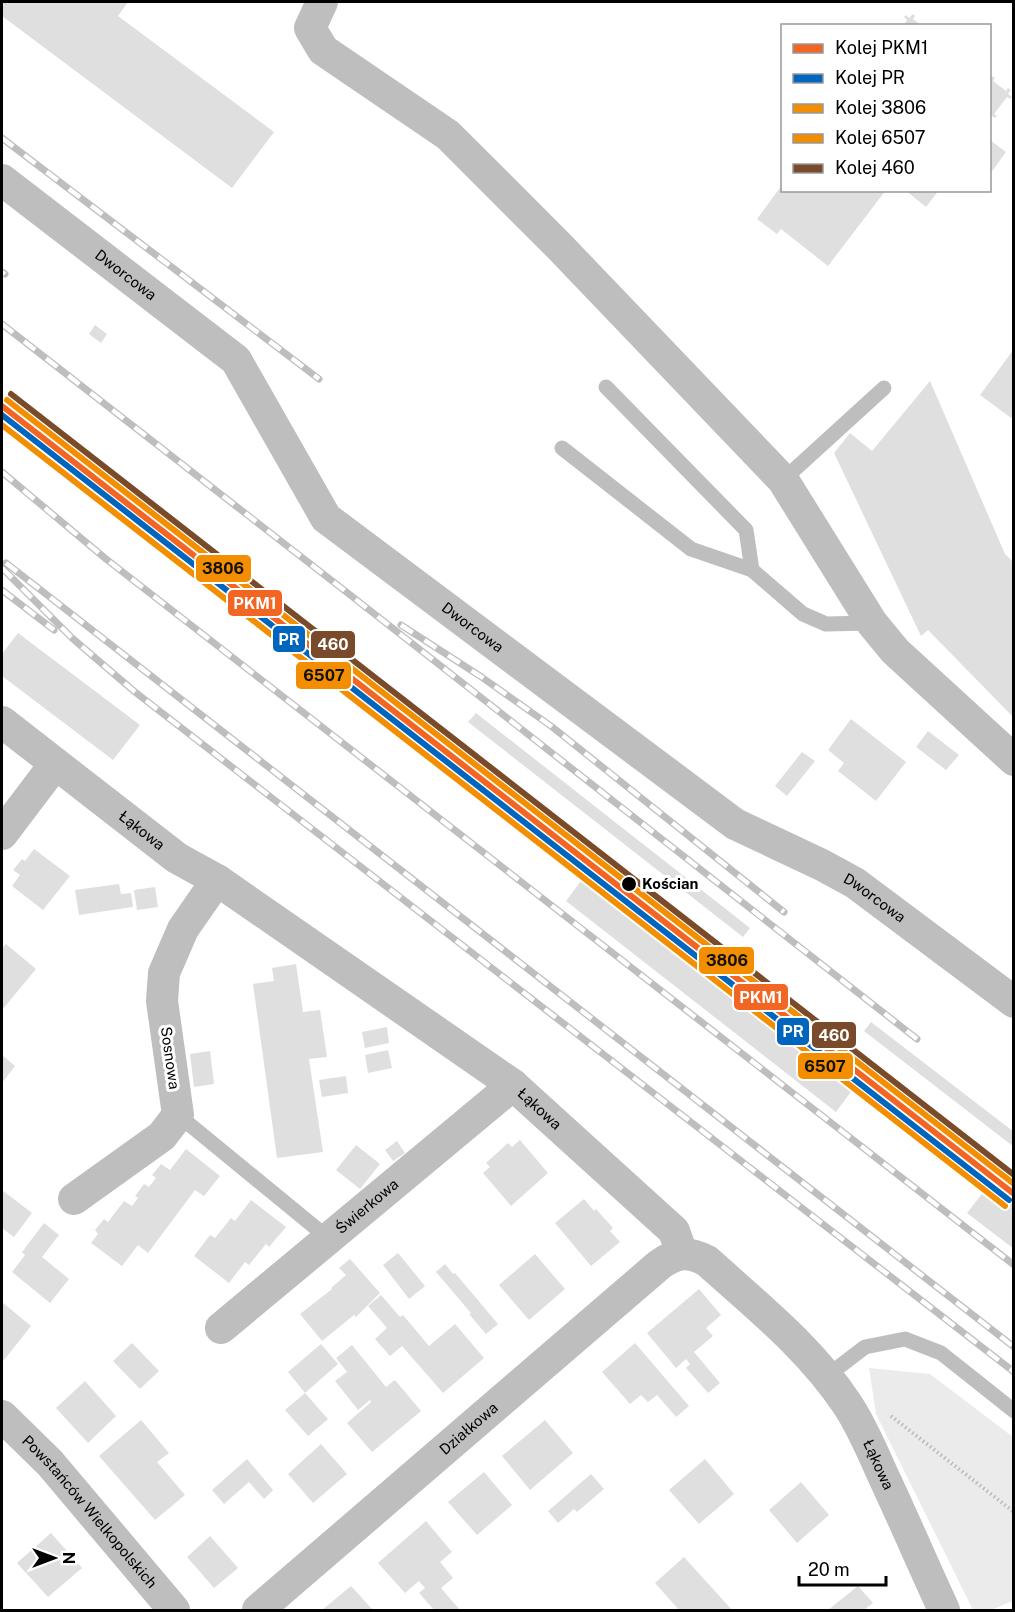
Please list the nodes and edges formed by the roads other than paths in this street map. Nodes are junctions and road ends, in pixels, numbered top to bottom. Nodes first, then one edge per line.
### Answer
1 (322, 2) edge
2 (2, 180) edge
3 (606, 387) dead end
4 (884, 388) dead end
5 (562, 448) dead end
6 (783, 480) junction
7 (752, 570) junction
8 (872, 623) junction
9 (2, 722) edge
10 (1014, 760) edge
11 (55, 764) junction
12 (2, 834) edge
13 (217, 880) junction
14 (1014, 1002) edge
15 (513, 1085) junction
16 (178, 1115) junction
17 (74, 1199) dead end
18 (328, 1238) junction
19 (682, 1254) junction
20 (221, 1328) dead end
21 (827, 1376) junction
22 (1014, 1411) edge
23 (2, 1416) edge
24 (174, 1611) edge
25 (258, 1611) edge
26 (944, 1611) edge

1 - 6 street
2 - 14 street, Dworcowa
3 - 7 lane
4 - 6 lane
5 - 7 lane
6 - 8 street
7 - 8 lane
8 - 10 street
9 - 11 street, Łąkowa
11 - 12 street
11 - 13 street, Łąkowa
13 - 15 street, Łąkowa
13 - 16 street, Sosnowa
15 - 18 street, Świerkowa
15 - 19 street, Łąkowa
16 - 17 street
16 - 18 lane
18 - 20 street, Świerkowa
19 - 21 street, Łąkowa
19 - 25 street, Działkowa
21 - 22 lane
21 - 26 street, Łąkowa
23 - 24 street, Powstańców Wielkopolskich

